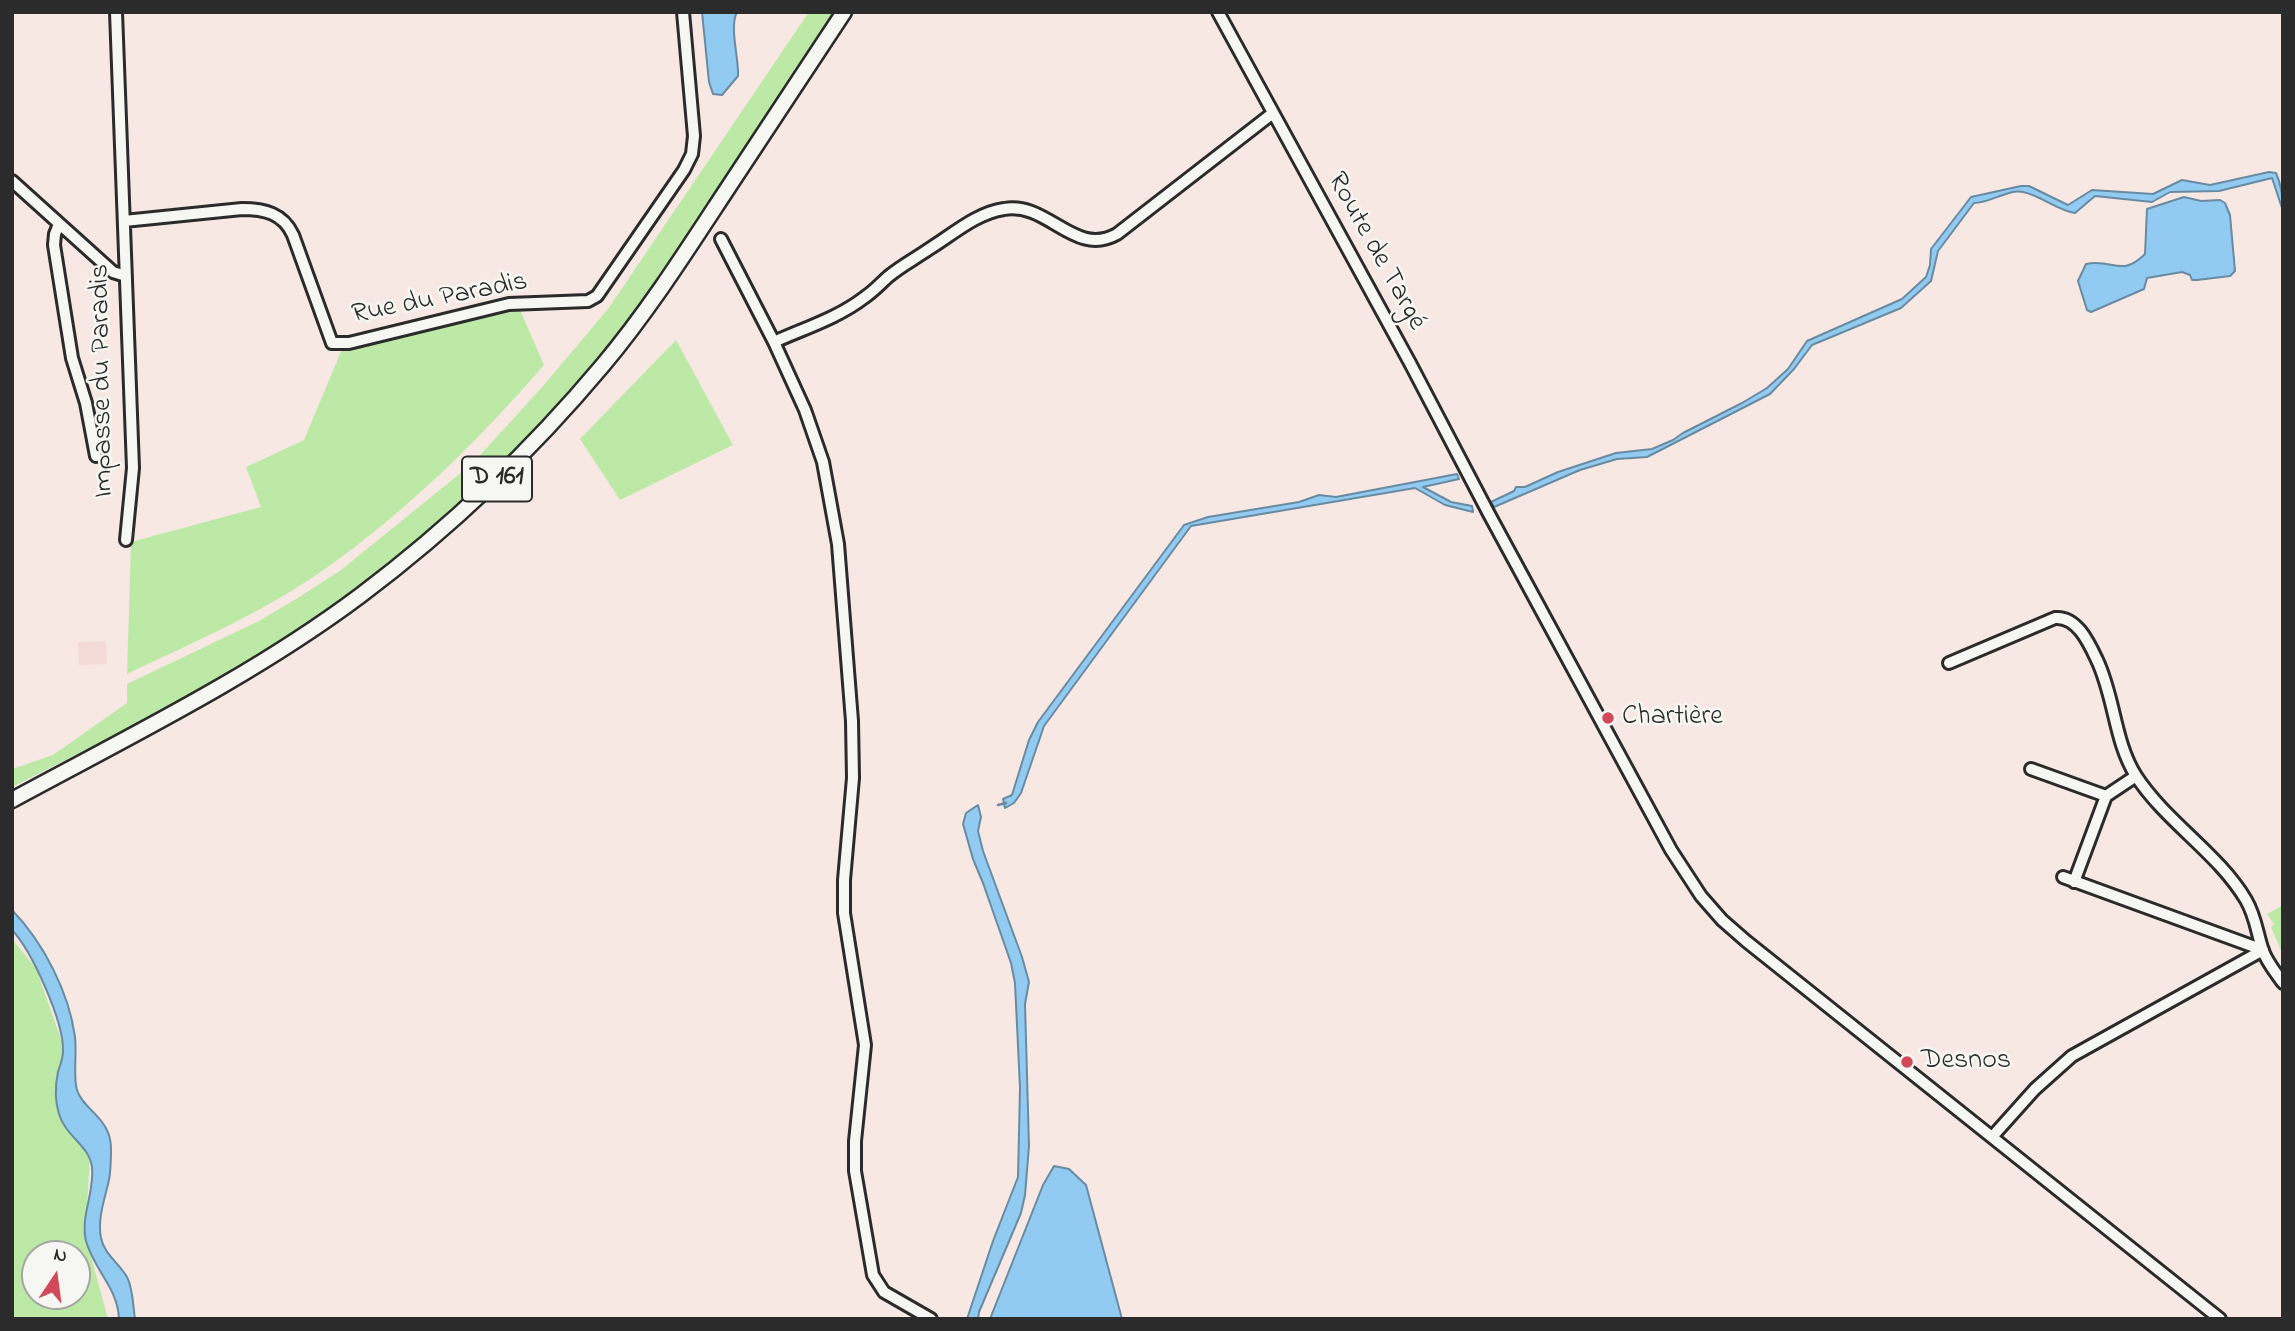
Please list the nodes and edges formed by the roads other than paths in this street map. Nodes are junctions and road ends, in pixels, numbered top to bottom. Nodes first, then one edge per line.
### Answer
1 (116, 12) edge
2 (683, 12) edge
3 (845, 12) edge
4 (1218, 12) edge
5 (1273, 113) junction
6 (12, 181) edge
7 (124, 221) junction
8 (59, 224) junction
9 (721, 239) dead end
10 (126, 276) junction
11 (774, 342) junction
12 (96, 456) dead end
13 (126, 540) dead end
14 (1949, 663) dead end
15 (2031, 769) dead end
16 (2136, 776) junction
17 (2106, 796) junction
18 (12, 800) edge
19 (2063, 877) dead end
20 (2074, 881) junction
21 (2263, 950) junction
22 (2283, 983) edge
23 (1993, 1137) junction
24 (931, 1319) edge
25 (2220, 1319) edge

1 - 7 street
2 - 7 street, Rue du Paradis
3 - 18 main road, D 161
4 - 5 street, Route de Targé
5 - 11 street
5 - 23 street, Route de Targé
6 - 8 street
7 - 10 street, Impasse du Paradis
8 - 10 street
8 - 12 street
9 - 11 street
10 - 13 street, Impasse du Paradis
11 - 24 street
14 - 16 street
15 - 17 street
16 - 17 street
16 - 21 street
17 - 20 street
19 - 20 street
20 - 21 street
21 - 22 street
21 - 23 street
23 - 25 street, Route de Targé

